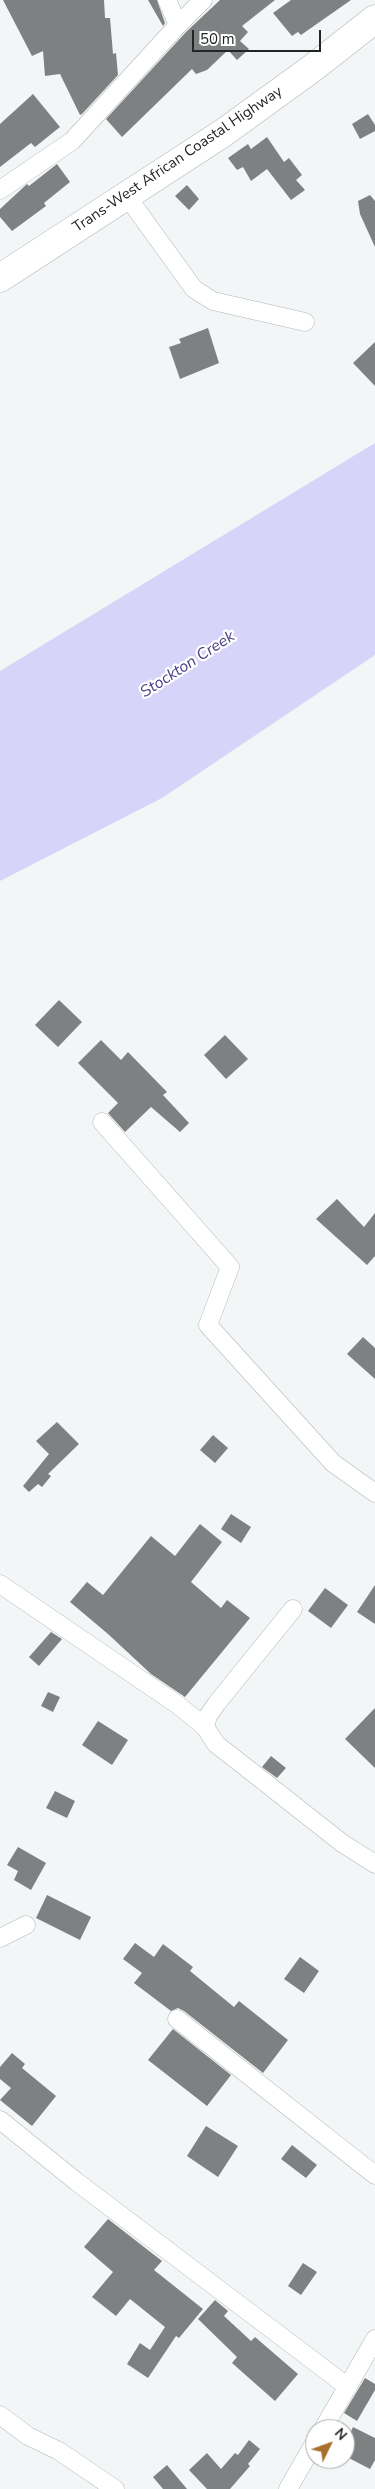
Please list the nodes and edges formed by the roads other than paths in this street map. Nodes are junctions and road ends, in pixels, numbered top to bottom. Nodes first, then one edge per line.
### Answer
1 (167, 0) edge
2 (204, 0) edge
3 (375, 19) edge
4 (178, 25) junction
5 (0, 190) edge
6 (126, 195) junction
7 (0, 277) edge
8 (304, 322) dead end
9 (102, 1122) dead end
10 (375, 1493) edge
11 (0, 1584) edge
12 (293, 1608) dead end
13 (205, 1727) junction
14 (375, 1864) edge
15 (26, 1925) dead end
16 (0, 1938) edge
17 (177, 2019) dead end
18 (0, 2120) edge
19 (375, 2174) edge
20 (372, 2351) edge
21 (348, 2387) junction
22 (0, 2415) edge
23 (329, 2419) edge
24 (305, 2459) edge
25 (115, 2489) edge
26 (288, 2489) edge

1 - 4 street
2 - 4 street
3 - 6 highway, Trans-West African Coastal Highway
4 - 5 street
6 - 7 highway, Trans-West African Coastal Highway
6 - 8 street
9 - 10 street
11 - 13 street
12 - 13 street
13 - 14 street
15 - 16 street
17 - 19 street
18 - 21 street
20 - 21 street
21 - 23 street
22 - 25 street
24 - 26 street

